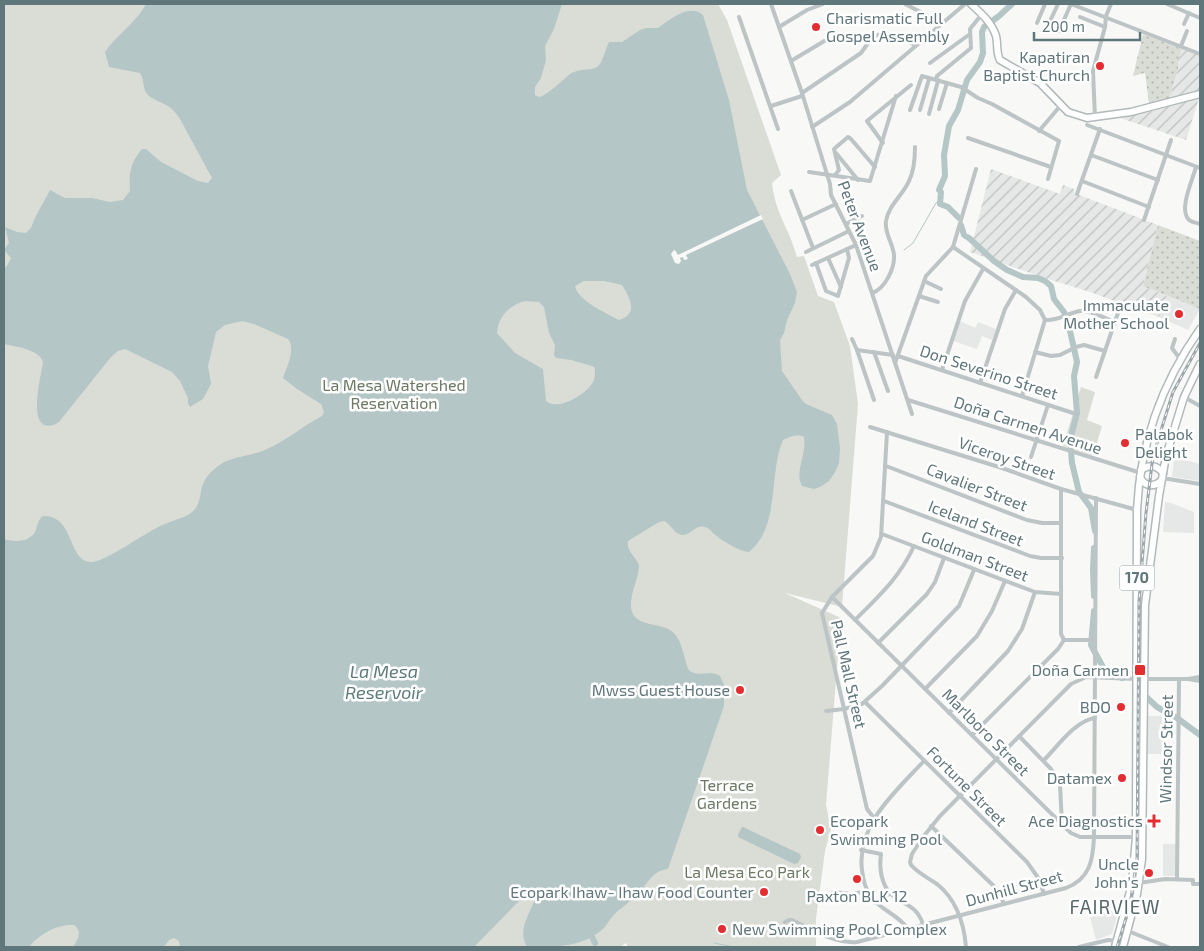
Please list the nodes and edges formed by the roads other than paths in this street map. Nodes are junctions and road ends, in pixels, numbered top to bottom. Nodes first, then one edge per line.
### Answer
1 (771, 4) edge
2 (823, 4) edge
3 (905, 4) edge
4 (965, 4) edge
5 (971, 4) edge
6 (1045, 4) edge
7 (1058, 4) edge
8 (1071, 4) edge
9 (1111, 4) edge
10 (1167, 4) edge
11 (1188, 13) junction
12 (1106, 16) junction
13 (739, 17) dead end
14 (984, 17) junction
15 (1080, 17) dead end
16 (1200, 18) edge
17 (1051, 19) dead end
18 (942, 23) junction
19 (1036, 23) dead end
20 (1184, 24) dead end
21 (779, 27) junction
22 (1105, 27) junction
23 (1059, 31) dead end
24 (1187, 31) dead end
25 (970, 34) junction
26 (826, 40) dead end
27 (915, 45) junction
28 (1181, 46) junction
29 (1200, 54) edge
30 (791, 61) junction
31 (930, 63) dead end
32 (929, 79) junction
33 (937, 81) junction
34 (947, 83) junction
35 (911, 85) dead end
36 (802, 94) junction
37 (1200, 94) edge
38 (896, 96) junction
39 (1061, 105) junction
40 (771, 106) junction
41 (910, 110) dead end
42 (920, 110) dead end
43 (939, 110) dead end
44 (929, 114) dead end
45 (1095, 118) junction
46 (1088, 125) dead end
47 (812, 127) junction
48 (778, 129) dead end
49 (1100, 129) junction
50 (1039, 131) junction
51 (968, 138) dead end
52 (1171, 140) dead end
53 (883, 143) junction
54 (915, 147) dead end
55 (835, 152) junction
56 (1091, 155) junction
57 (1166, 155) junction
58 (875, 167) junction
59 (1051, 167) junction
60 (1198, 167) edge
61 (976, 169) dead end
62 (809, 172) dead end
63 (827, 175) junction
64 (833, 176) junction
65 (1048, 179) dead end
66 (858, 180) junction
67 (1158, 180) junction
68 (1082, 181) junction
69 (791, 191) dead end
70 (1078, 194) dead end
71 (836, 204) junction
72 (1149, 207) junction
73 (862, 216) dead end
74 (802, 220) junction
75 (1144, 220) dead end
76 (846, 224) junction
77 (1200, 224) edge
78 (849, 231) junction
79 (856, 245) junction
80 (953, 246) junction
81 (812, 248) junction
82 (847, 249) junction
83 (806, 252) dead end
84 (828, 258) junction
85 (983, 269) junction
86 (924, 281) junction
87 (841, 287) junction
88 (941, 288) dead end
89 (1016, 290) junction
90 (872, 293) junction
91 (919, 296) junction
92 (938, 302) dead end
93 (1120, 307) dead end
94 (1045, 320) junction
95 (1114, 322) junction
96 (1200, 329) edge
97 (852, 339) dead end
98 (1175, 339) dead end
99 (901, 348) junction
100 (891, 349) junction
101 (857, 350) junction
102 (1105, 351) junction
103 (874, 352) junction
104 (1035, 352) junction
105 (895, 356) junction
106 (1180, 359) junction
107 (1200, 364) edge
108 (942, 370) junction
109 (1197, 377) edge
110 (1096, 378) dead end
111 (980, 382) junction
112 (888, 391) dead end
113 (1022, 396) junction
114 (1184, 397) junction
115 (874, 400) dead end
116 (908, 400) junction
117 (1048, 405) junction
118 (1200, 406) edge
119 (1073, 413) dead end
120 (912, 414) dead end
121 (870, 427) dead end
122 (887, 432) junction
123 (1037, 441) junction
124 (1166, 456) junction
125 (1031, 457) dead end
126 (1144, 460) junction
127 (886, 466) junction
128 (1141, 473) junction
129 (1162, 478) junction
130 (1200, 484) edge
131 (1061, 489) junction
132 (1096, 498) junction
133 (884, 501) junction
134 (1137, 510) junction
135 (1061, 523) junction
136 (882, 534) junction
137 (914, 546) junction
138 (944, 558) junction
139 (1062, 558) junction
140 (974, 570) junction
141 (1005, 581) junction
142 (1035, 592) junction
143 (1061, 594) junction
144 (832, 597) junction
145 (855, 620) junction
146 (1064, 640) junction
147 (1095, 640) junction
148 (878, 643) junction
149 (902, 666) junction
150 (1200, 677) edge
151 (1093, 678) junction
152 (1136, 679) junction
153 (1144, 679) junction
154 (1179, 679) junction
155 (1188, 679) junction
156 (1200, 681) edge
157 (925, 689) junction
158 (865, 702) junction
159 (844, 709) junction
160 (826, 712) dead end
161 (949, 713) junction
162 (1095, 718) junction
163 (972, 735) junction
164 (1019, 736) junction
165 (996, 759) junction
166 (1044, 760) junction
167 (924, 761) junction
168 (959, 796) junction
169 (874, 818) junction
170 (1062, 825) junction
171 (932, 826) junction
172 (1094, 837) junction
173 (1136, 837) junction
174 (1143, 837) junction
175 (861, 850) junction
176 (1177, 879) junction
177 (1139, 883) junction
178 (1200, 884) edge
179 (867, 891) junction
180 (833, 892) dead end
181 (890, 893) junction
182 (1044, 894) junction
183 (876, 902) junction
184 (1004, 904) junction
185 (960, 915) junction
186 (785, 922) dead end
187 (923, 924) junction
188 (907, 928) junction
189 (1128, 931) junction
190 (1116, 944) edge
191 (967, 946) edge
192 (1080, 947) edge
193 (1123, 947) edge
194 (1168, 947) edge

1 - 21 street, Peter Avenue
2 - 21 street
3 - 18 street
4 - 18 street
5 - 14 main road
6 - 19 street
7 - 17 street
8 - 12 street
8 - 23 street
9 - 12 street
10 - 11 street
11 - 16 street
11 - 20 street
12 - 22 street
12 - 28 street
13 - 40 street
14 - 25 street
14 - 39 main road
15 - 22 street
18 - 27 street
21 - 30 street, Peter Avenue
22 - 45 street
24 - 28 street
25 - 31 street
25 - 33 street
26 - 30 street
27 - 36 street
27 - 47 street
28 - 29 street
30 - 36 street, Peter Avenue
32 - 33 street
32 - 41 street
32 - 42 street
33 - 34 street
33 - 44 street
34 - 43 street
34 - 50 street
35 - 38 street
36 - 40 street
36 - 47 street, Peter Avenue
37 - 45 main road
38 - 53 street
38 - 53 street
39 - 45 main road
39 - 50 street
40 - 48 street
46 - 49 street
47 - 63 street, Peter Avenue
49 - 56 street
49 - 57 street
50 - 59 street
51 - 59 street
52 - 57 street
53 - 58 street
54 - 90 street
55 - 58 street
55 - 64 street
55 - 66 street
56 - 67 street
56 - 68 street
57 - 60 street
57 - 67 street
58 - 66 street
59 - 65 street
60 - 77 street
61 - 80 street
62 - 63 street
63 - 64 street
63 - 71 street, Peter Avenue
64 - 66 street
67 - 72 street
68 - 70 street
68 - 72 street
69 - 74 street
71 - 74 street
71 - 76 street, Peter Avenue
72 - 75 street
73 - 76 street
74 - 81 street
76 - 78 street, Peter Avenue
78 - 79 street, Peter Avenue
78 - 81 street
79 - 82 street
79 - 90 street, Peter Avenue
80 - 85 street
80 - 86 street
81 - 83 street
82 - 84 street
82 - 87 street
84 - 87 street
84 - 87 street
85 - 89 street
85 - 108 street
86 - 88 street
86 - 91 street
89 - 94 street
89 - 111 street
90 - 100 street, Peter Avenue
91 - 92 street
91 - 99 street
93 - 95 street
94 - 95 street
94 - 104 street
95 - 102 street
96 - 106 main road, 170
97 - 101 street
98 - 106 street
99 - 100 street
99 - 105 street
100 - 105 street, Peter Avenue
101 - 103 street, Don Severino Street
101 - 115 street
102 - 104 street
102 - 110 street
103 - 105 street, Don Severino Street
103 - 112 street
104 - 113 street
105 - 108 street, Don Severino Street
105 - 116 street
106 - 126 main road, 170
107 - 109 main road, 170
108 - 111 street, Don Severino Street
109 - 114 main road, 170
111 - 113 street, Don Severino Street
113 - 117 street, Don Severino Street
114 - 118 street
114 - 124 main road, 170
116 - 120 street
116 - 123 street, Doña Carmen Avenue
117 - 119 street, Don Severino Street
117 - 123 street
121 - 122 street, Viceroy Street
122 - 127 street, Pall Mall Street
122 - 131 street, Viceroy Street
123 - 125 street
123 - 128 street, Doña Carmen Avenue
124 - 126 main road
124 - 129 main road, 170
126 - 128 main road, 170
127 - 133 street, Pall Mall Street
127 - 135 street, Cavalier Street
128 - 129 main road
128 - 129 main road
128 - 134 main road, 170
129 - 130 street
129 - 153 main road, 170
131 - 132 street, Viceroy Street
131 - 135 street
132 - 134 street, Viceroy Street
132 - 147 street, Dunhill Street
133 - 136 street, Pall Mall Street
133 - 139 street, Iceland Street
134 - 152 main road, 170
135 - 139 street
136 - 137 street, Goldman Street
136 - 144 street, Pall Mall Street
137 - 138 street, Goldman Street
137 - 145 street
138 - 140 street, Goldman Street
138 - 148 street
139 - 143 street
140 - 141 street, Goldman Street
140 - 149 street
141 - 142 street, Goldman Street
141 - 157 street
142 - 143 street, Goldman Street
142 - 161 street
143 - 146 street
144 - 145 street, Marlboro Street
144 - 159 street, Pall Mall Street
145 - 148 street, Marlboro Street
146 - 147 street
146 - 163 street
147 - 151 street, Dunhill Street
148 - 149 street, Marlboro Street
149 - 157 street, Marlboro Street
149 - 158 street
150 - 155 street
151 - 152 street
151 - 162 street, Dunhill Street
151 - 164 street
152 - 173 main road, 170
153 - 154 street
153 - 174 main road, 170
154 - 155 street
154 - 176 street, Windsor Street
155 - 156 street
157 - 161 street, Marlboro Street
158 - 159 street
158 - 167 street, Fortune Street
159 - 160 street
159 - 169 street, Pall Mall Street
161 - 163 street, Marlboro Street
162 - 166 street
162 - 172 street, Dunhill Street
163 - 165 street, Marlboro Street
164 - 165 street
164 - 166 street
165 - 168 street
165 - 170 street, Marlboro Street
166 - 170 street
167 - 168 street, Fortune Street
167 - 169 street
168 - 171 street
168 - 182 street, Fortune Street
169 - 175 street
170 - 172 street, Marlboro Street
171 - 184 street
171 - 185 street
172 - 173 street, Marlboro Street
172 - 182 street, Dunhill Street
173 - 174 street, Marlboro Street
173 - 190 main road, 170
174 - 177 main road, 170
175 - 179 street
175 - 181 street
176 - 177 street
176 - 178 street
177 - 189 main road, 170
179 - 180 street
179 - 183 street
181 - 183 street
181 - 187 street
182 - 184 street, Dunhill Street
183 - 188 street
184 - 185 street, Dunhill Street
185 - 187 street, Dunhill Street
185 - 191 street
186 - 188 street, Dunhill Street
187 - 188 street, Dunhill Street
189 - 193 main road, 170
189 - 194 street
190 - 192 street

